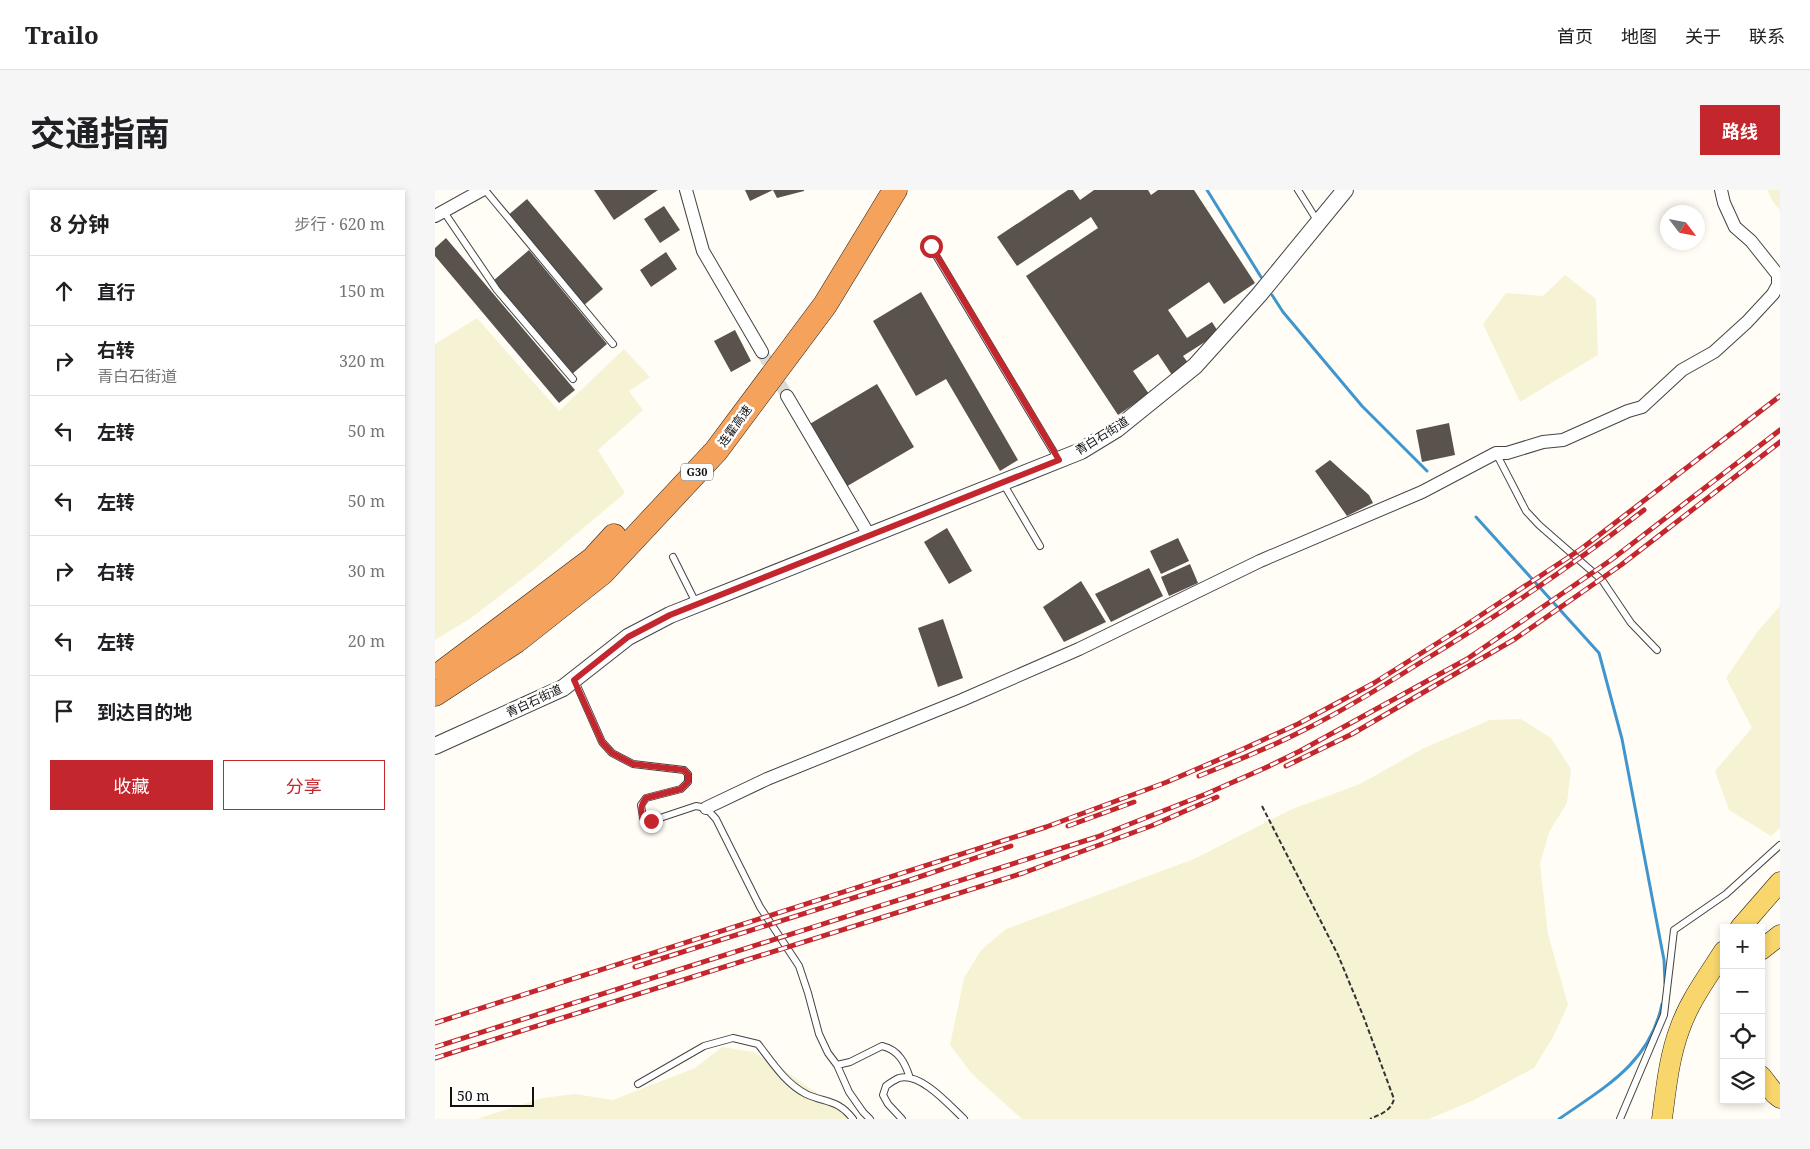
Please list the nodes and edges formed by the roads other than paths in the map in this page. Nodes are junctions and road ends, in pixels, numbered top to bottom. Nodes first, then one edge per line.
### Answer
1 (483, 190) edge
2 (686, 190) edge
3 (877, 190) edge
4 (895, 190) edge
5 (1298, 190) edge
6 (1345, 190) edge
7 (1721, 190) edge
8 (439, 214) edge
9 (1319, 223) junction
10 (931, 246) dead end
11 (613, 344) dead end
12 (762, 352) tunnel mouth
13 (573, 379) dead end
14 (787, 396) tunnel mouth
15 (1495, 453) junction
16 (1059, 460) junction
17 (1002, 482) junction
18 (869, 535) junction
19 (1040, 546) dead end
20 (673, 558) dead end
21 (696, 604) junction
22 (1657, 650) dead end
23 (435, 678) edge
24 (574, 680) junction
25 (435, 694) edge
26 (435, 746) edge
27 (707, 808) junction
28 (1780, 845) edge
29 (1780, 882) edge
30 (1743, 924) edge
31 (1780, 935) edge
32 (1765, 947) edge
33 (1720, 957) edge
34 (837, 1066) junction
35 (910, 1078) junction
36 (1765, 1081) edge
37 (638, 1084) dead end
38 (1780, 1098) edge
39 (853, 1119) edge
40 (870, 1119) edge
41 (902, 1119) edge
42 (964, 1119) edge
43 (1620, 1119) edge
44 (1662, 1119) edge

1 - 8 street
1 - 11 lane
2 - 12 street
3 - 23 highway, 连霍高速 / G30
4 - 25 highway, 连霍高速 / G30
5 - 9 lane
6 - 9 street, 青白石街道
7 - 15 street
8 - 13 lane
9 - 16 street, 青白石街道
10 - 16 lane
14 - 18 street
15 - 22 lane
15 - 27 street
16 - 17 street, 青白石街道
17 - 18 street, 青白石街道
17 - 19 lane
18 - 21 street, 青白石街道
20 - 21 lane
21 - 24 street, 青白石街道
24 - 26 street, 青白石街道
24 - 27 lane
27 - 34 lane
28 - 43 lane
29 - 30 main road
31 - 32 main road
33 - 44 main road
34 - 35 lane
34 - 40 lane
35 - 41 lane
35 - 42 lane
36 - 38 main road
37 - 39 lane

